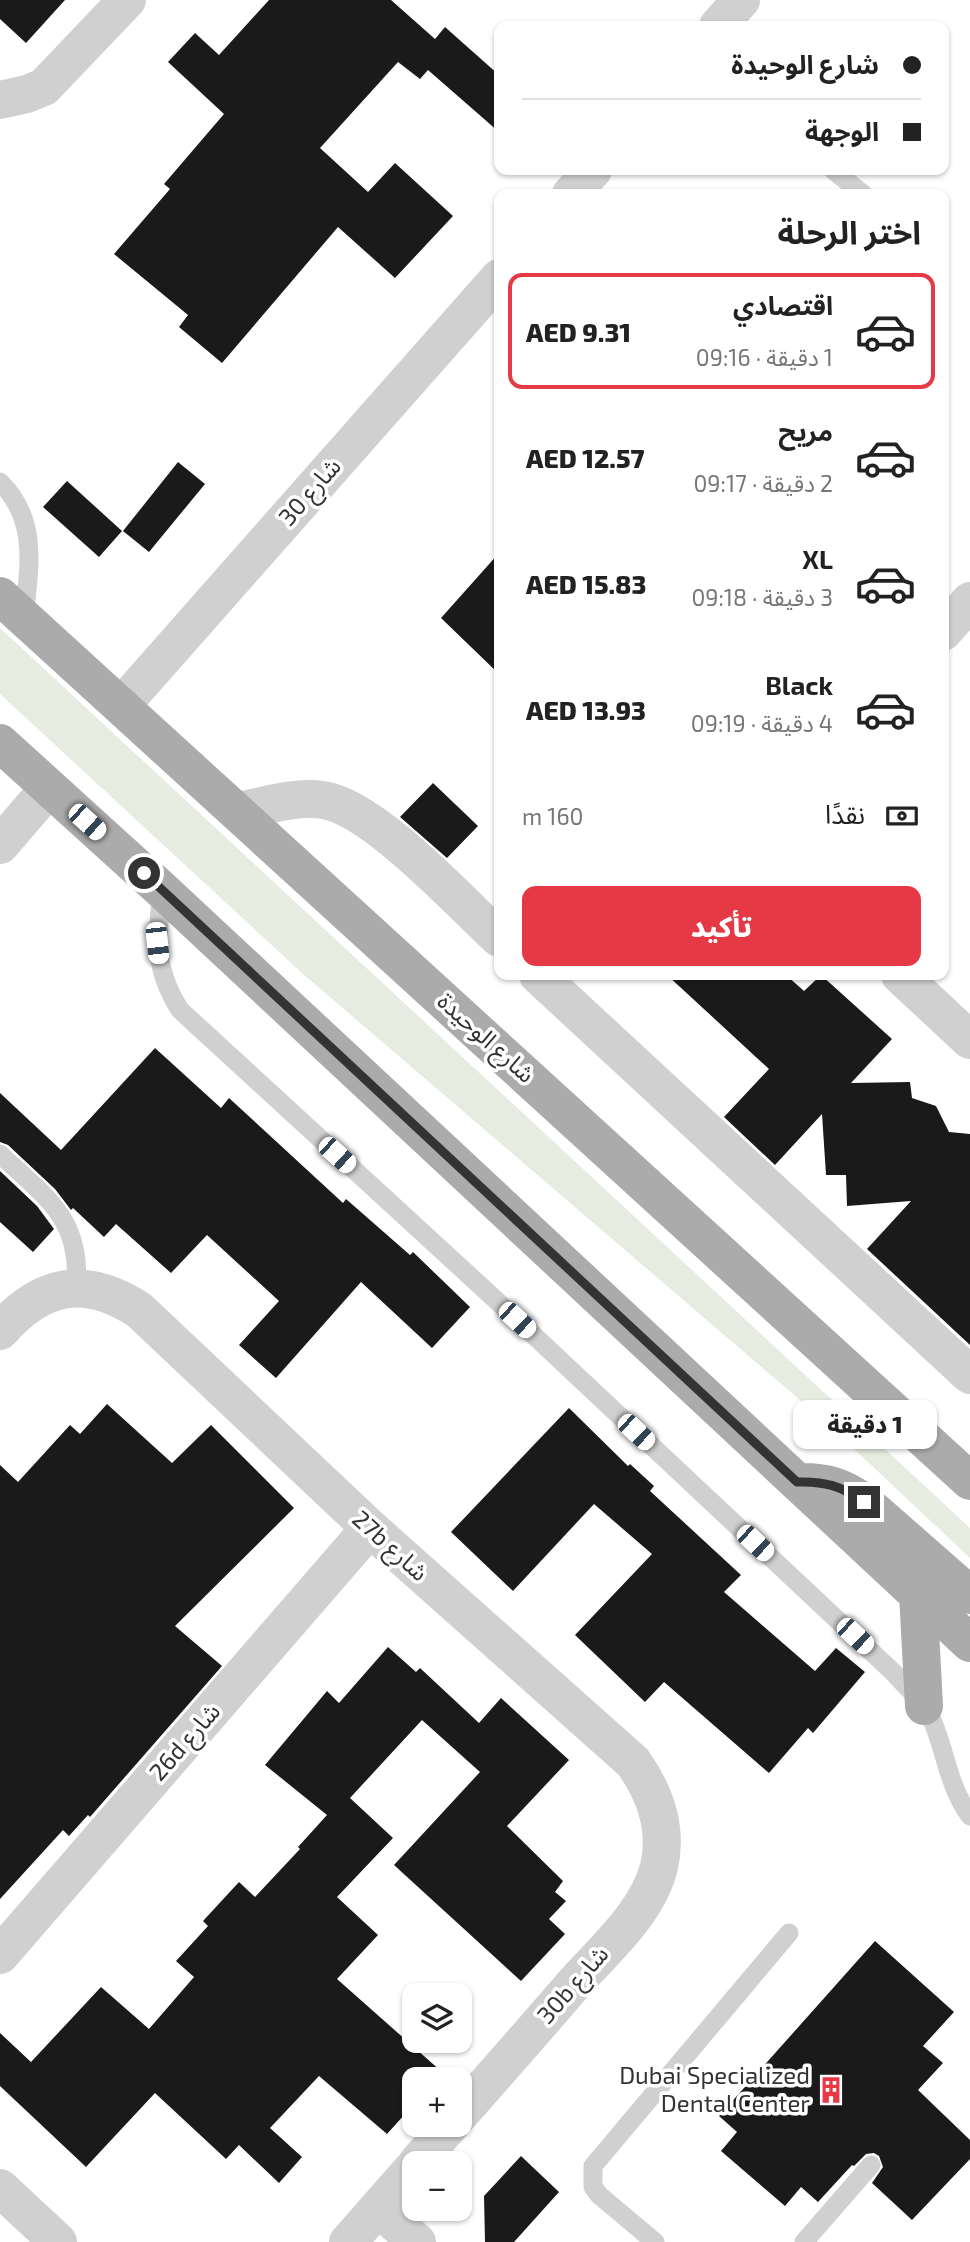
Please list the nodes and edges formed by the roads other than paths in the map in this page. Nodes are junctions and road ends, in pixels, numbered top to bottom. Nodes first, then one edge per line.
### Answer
1 (127, 0) edge
2 (741, 0) edge
3 (722, 21) edge
4 (0, 100) edge
5 (589, 175) edge
6 (839, 175) edge
7 (576, 189) edge
8 (857, 189) edge
9 (494, 284) edge
10 (0, 482) edge
11 (970, 601) edge
12 (12, 607) edge
13 (949, 625) edge
14 (121, 706) junction
15 (0, 743) edge
16 (49, 788) junction
17 (238, 811) junction
18 (0, 845) edge
19 (162, 890) junction
20 (494, 933) edge
21 (543, 980) edge
22 (905, 980) edge
23 (970, 1040) edge
24 (0, 1154) edge
25 (76, 1288) junction
26 (0, 1331) edge
27 (970, 1375) edge
28 (970, 1481) edge
29 (797, 1482) junction
30 (370, 1528) junction
31 (918, 1594) junction
32 (970, 1595) edge
33 (970, 1643) edge
34 (924, 1706) junction
35 (970, 1816) edge
36 (662, 1843) joint
37 (789, 1933) dead end
38 (0, 1955) edge
39 (472, 2100) edge
40 (440, 2137) edge
41 (427, 2151) edge
42 (871, 2165) dead end
43 (402, 2180) edge
44 (0, 2188) edge
45 (378, 2208) junction
46 (641, 2238) edge
47 (58, 2242) edge
48 (348, 2242) edge
49 (417, 2242) edge
50 (804, 2242) edge

1 - 4 street
2 - 3 street
5 - 7 street
6 - 8 lane
9 - 14 street, شارع 30
10 - 12 lane
11 - 13 street
12 - 14 main road, شارع الوحيدة
14 - 17 main road, شارع الوحيدة
15 - 16 main road
16 - 18 street
16 - 19 main road
17 - 20 street
17 - 28 main road, شارع الوحيدة
19 - 29 main road
19 - 34 lane
21 - 27 street
22 - 23 street
24 - 25 lane
25 - 26 street
25 - 30 street, 27b شارع
29 - 31 main road
29 - 32 main road
30 - 36 street, 27b شارع
30 - 38 street, 26d شارع
31 - 33 main road
31 - 34 main road
34 - 35 lane
36 - 39 street, 30b شارع
37 - 46 lane
40 - 41 street
42 - 50 lane
43 - 45 street
44 - 47 street
45 - 48 street
45 - 49 street

